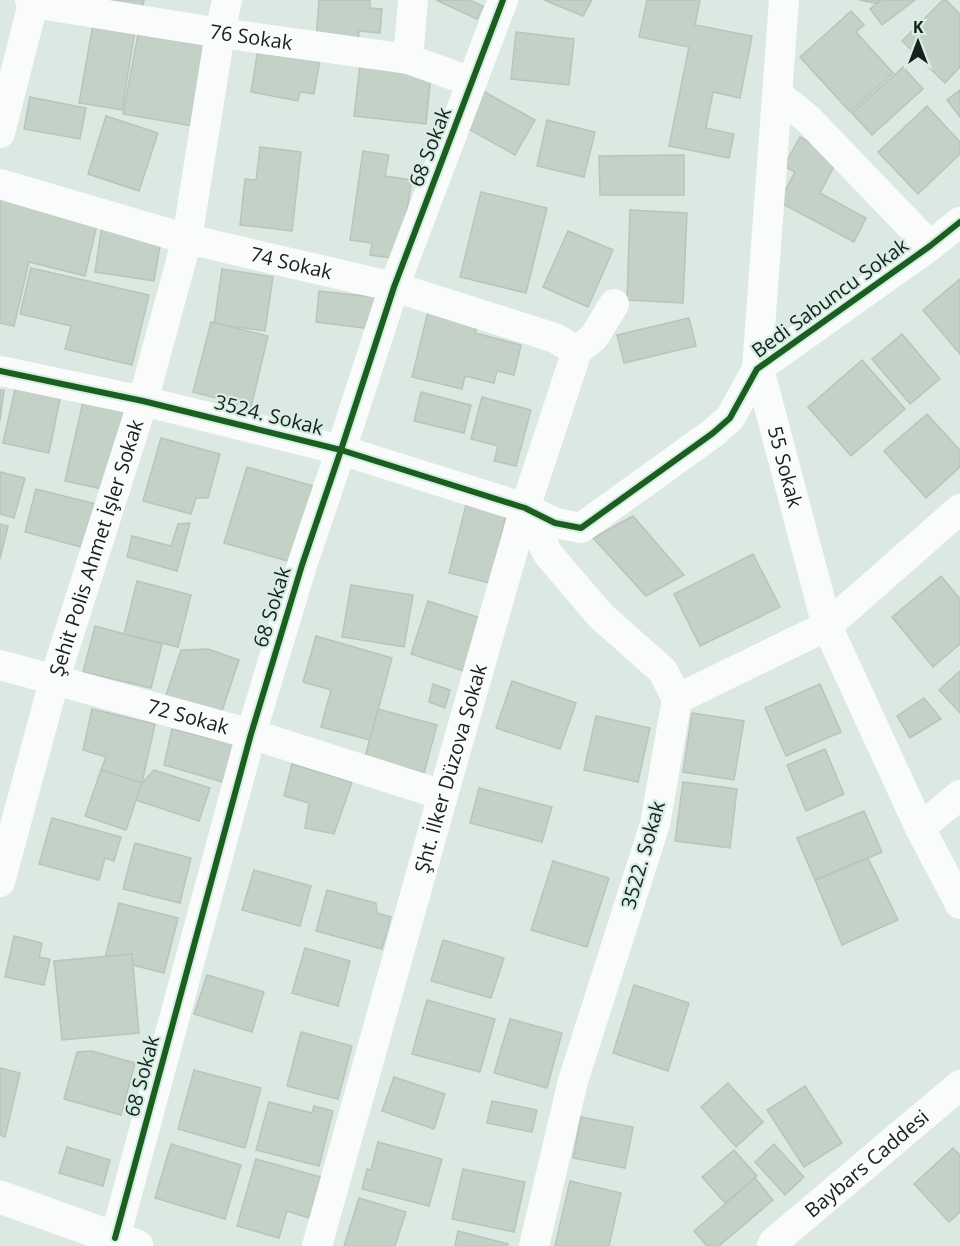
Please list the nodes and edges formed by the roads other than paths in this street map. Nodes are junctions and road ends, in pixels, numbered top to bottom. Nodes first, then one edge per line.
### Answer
1 (227, 0) edge
2 (413, 0) edge
3 (503, 0) edge
4 (784, 0) edge
5 (32, 1) edge
6 (220, 33) junction
7 (408, 59) junction
8 (472, 82) junction
9 (777, 94) junction
10 (0, 133) edge
11 (0, 184) edge
12 (960, 222) edge
13 (187, 239) junction
14 (930, 246) junction
15 (394, 287) junction
16 (614, 304) dead end
17 (577, 351) junction
18 (758, 369) junction
19 (0, 371) edge
20 (143, 401) junction
21 (341, 450) junction
22 (525, 508) junction
23 (960, 509) edge
24 (827, 626) junction
25 (0, 665) edge
26 (54, 681) junction
27 (677, 699) junction
28 (251, 734) junction
29 (443, 795) junction
30 (960, 795) edge
31 (920, 828) junction
32 (0, 882) edge
33 (960, 904) edge
34 (960, 1085) edge
35 (1, 1201) edge
36 (126, 1242) edge
37 (771, 1245) edge
38 (317, 1246) edge
39 (534, 1246) edge

1 - 6 street, Şehit Polis Ahmet İşler Sokak
2 - 7 street
3 - 8 street, 68 Sokak
4 - 9 street, 55 Sokak
5 - 6 street, 76 Sokak
5 - 10 street
6 - 7 street, 76 Sokak
6 - 13 street, Şehit Polis Ahmet İşler Sokak
7 - 8 street, 76 Sokak
8 - 15 street, 68 Sokak
9 - 14 street
9 - 18 street, 55 Sokak
11 - 13 street, 74 Sokak
12 - 14 street, Bedi Sabuncu Sokak
13 - 15 street, 74 Sokak
13 - 20 street, Şehit Polis Ahmet İşler Sokak
14 - 18 street, Bedi Sabuncu Sokak
15 - 17 street, 74 Sokak
15 - 21 street, 68 Sokak
16 - 17 street, Şht. İlker Düzova Sokak
17 - 22 street, Şht. İlker Düzova Sokak
18 - 22 street, Bedi Sabuncu Sokak
18 - 24 street, 55 Sokak
19 - 20 street, 3524. Sokak
20 - 21 street, 3524. Sokak
20 - 26 street, Şehit Polis Ahmet İşler Sokak
21 - 22 street, 3524. Sokak
21 - 28 street, 68 Sokak
22 - 27 street
22 - 29 street, Şht. İlker Düzova Sokak
23 - 24 street
24 - 27 street
24 - 31 street, 55 Sokak
25 - 26 street, 72 Sokak
26 - 28 street, 72 Sokak
26 - 32 street, Şehit Polis Ahmet İşler Sokak
27 - 39 street, 3522. Sokak
28 - 29 street, 72 Sokak
28 - 36 street, 68 Sokak
29 - 38 street, Şht. İlker Düzova Sokak
30 - 31 street
31 - 33 street, 55 Sokak
34 - 37 street, Baybars Caddesi
35 - 36 main road

